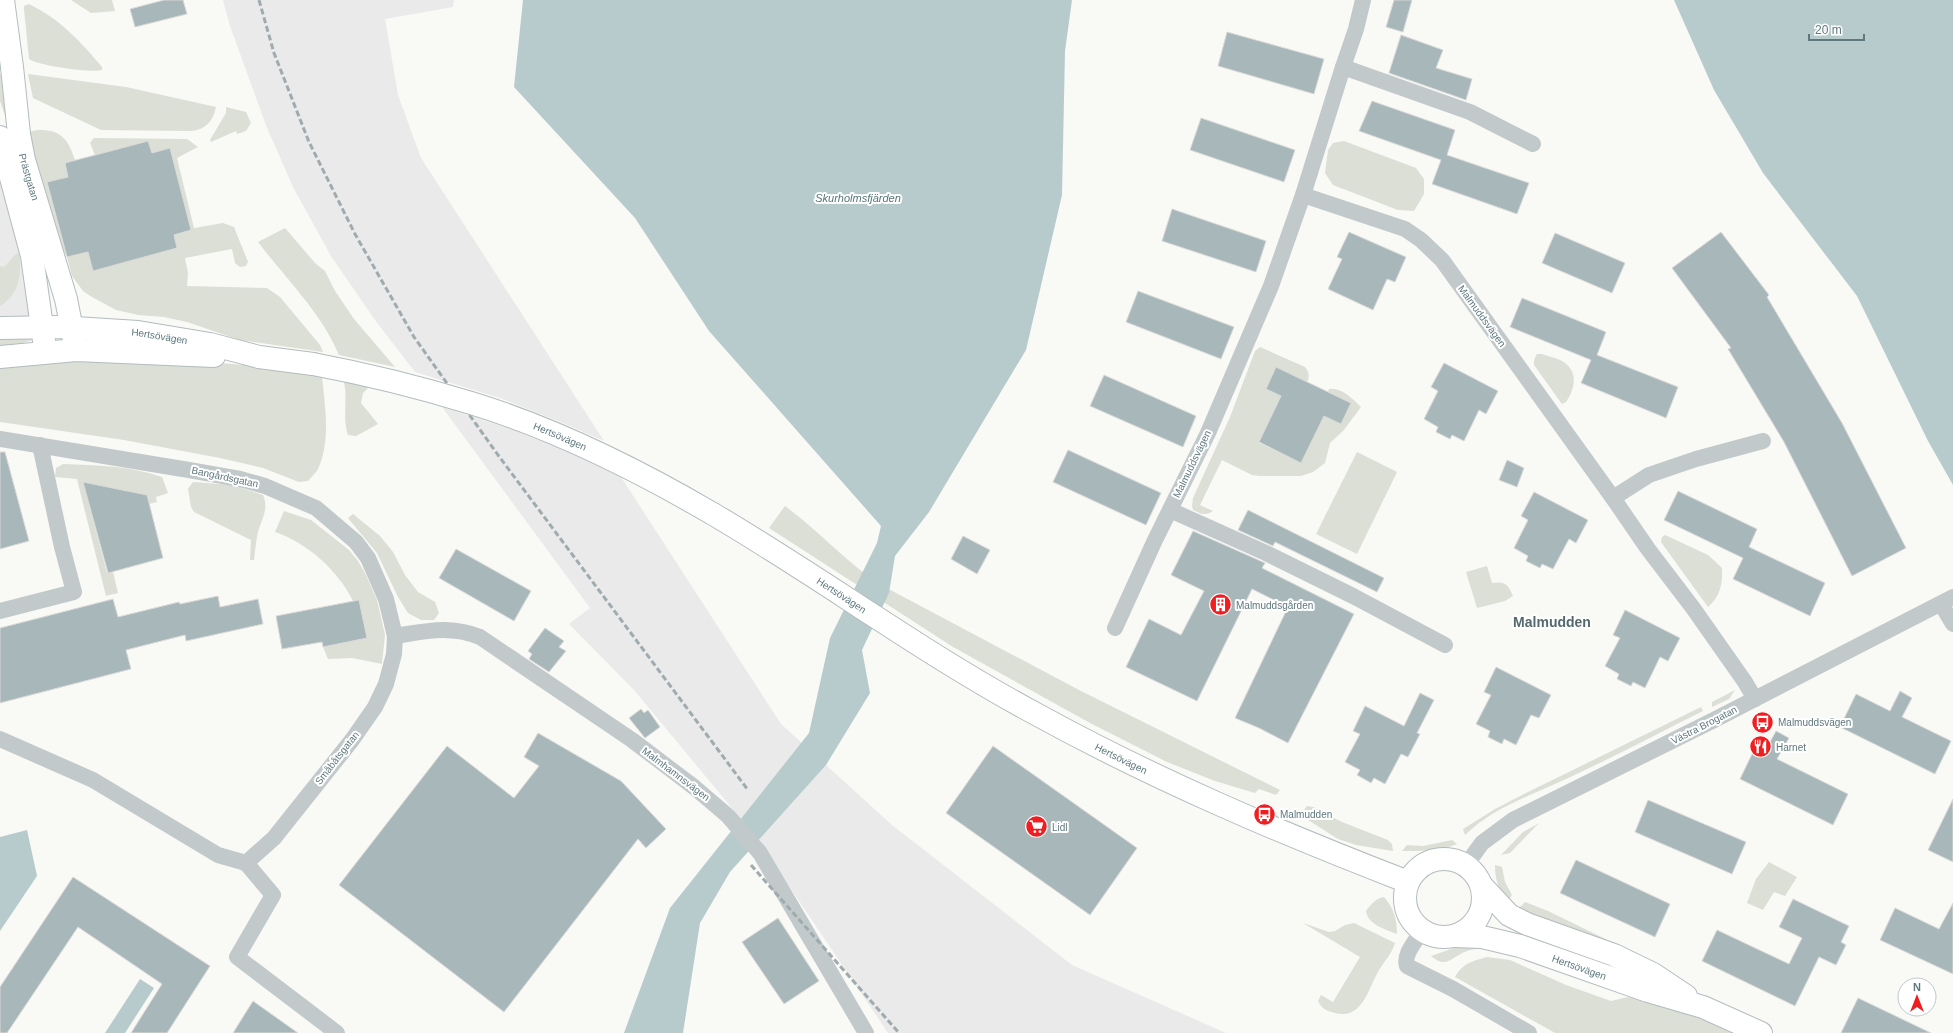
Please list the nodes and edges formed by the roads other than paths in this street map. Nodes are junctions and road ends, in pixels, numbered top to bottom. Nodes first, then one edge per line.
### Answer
1 (2, 0) edge
2 (1362, 0) edge
3 (4, 33) edge
4 (1343, 67) junction
5 (0, 137) edge
6 (1533, 144) dead end
7 (1303, 195) junction
8 (58, 327) junction
9 (0, 328) edge
10 (61, 350) junction
11 (259, 356) junction
12 (0, 357) edge
13 (0, 439) edge
14 (1763, 441) dead end
15 (40, 445) junction
16 (1613, 498) junction
17 (1170, 510) junction
18 (1947, 600) edge
19 (0, 611) edge
20 (1953, 624) edge
21 (1115, 628) dead end
22 (395, 636) junction
23 (1445, 645) dead end
24 (1755, 699) junction
25 (0, 739) edge
26 (246, 863) junction
27 (1466, 866) junction
28 (1408, 882) junction
29 (1481, 885) junction
30 (1422, 931) junction
31 (1454, 936) junction
32 (1703, 1007) junction
33 (337, 1033) edge
34 (866, 1033) edge
35 (1529, 1033) edge
36 (1761, 1033) edge

1 - 3 main road, Prästgatan
2 - 4 street, Malmuddsvägen
3 - 8 main road, Prästgatan
4 - 6 street
4 - 7 street, Malmuddsvägen
5 - 8 main road, Prästgatan
7 - 16 street, Malmuddsvägen
7 - 17 street, Malmuddsvägen
8 - 9 main road, Hertsövägen
8 - 10 main road, Prästgatan
8 - 10 main road, Prästgatan
8 - 11 main road, Hertsövägen
10 - 11 main road, Hertsövägen
10 - 12 main road, Hertsövägen
11 - 28 main road, Hertsövägen, bridge
13 - 15 street, Bangårdsgatan
14 - 16 street
15 - 19 street
15 - 22 street, Bangårdsgatan
16 - 24 street, Malmuddsvägen
17 - 21 street, Malmuddsvägen
17 - 23 street, Malmuddsvägen
18 - 20 street
18 - 24 street, Västra Brogatan
22 - 26 street, Småbåtsgatan
22 - 34 street, Malmhamnsvägen
24 - 27 street, Västra Brogatan
25 - 26 street
26 - 33 street
27 - 28 main road
27 - 29 main road
28 - 30 main road
29 - 31 main road
29 - 32 main road, Hertsövägen
30 - 31 main road
30 - 35 street
31 - 32 main road, Hertsövägen
32 - 36 main road, Hertsövägen

